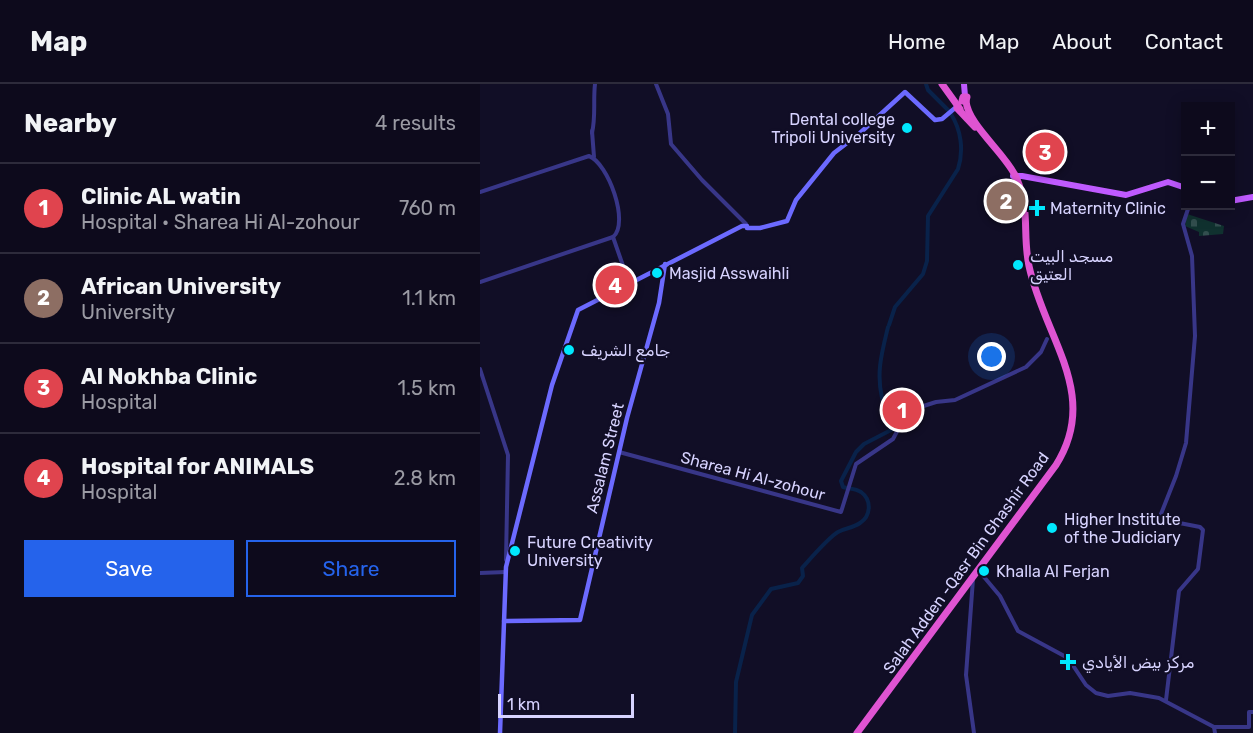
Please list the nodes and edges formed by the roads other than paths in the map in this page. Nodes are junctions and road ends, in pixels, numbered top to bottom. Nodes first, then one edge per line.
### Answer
1 (595, 84) edge
2 (656, 84) edge
3 (943, 84) edge
4 (964, 84) edge
5 (960, 102) junction
6 (988, 138) junction
7 (594, 158) junction
8 (1017, 175) junction
9 (1181, 187) edge
10 (480, 192) edge
11 (1253, 197) edge
12 (1235, 200) edge
13 (1188, 210) edge
14 (746, 226) junction
15 (613, 237) junction
16 (665, 264) junction
17 (480, 282) edge
18 (629, 283) junction
19 (1037, 294) junction
20 (1047, 339) dead end
21 (480, 369) edge
22 (619, 452) junction
23 (1023, 508) junction
24 (506, 569) junction
25 (480, 573) edge
26 (976, 573) junction
27 (970, 584) junction
28 (504, 621) junction
29 (1166, 700) junction
30 (1253, 712) edge
31 (868, 717) junction
32 (1214, 727) junction
33 (500, 733) edge
34 (856, 733) edge
35 (974, 733) edge
36 (1215, 733) edge

1 - 7 street
2 - 14 street
3 - 5 highway
3 - 5 highway
3 - 6 highway
4 - 5 main road
5 - 6 highway
5 - 14 main road
6 - 8 highway
7 - 10 street
7 - 15 street
8 - 9 main road
8 - 19 highway
8 - 19 highway, Salah Adden -Qasr Bin Ghashir Road
11 - 12 main road
13 - 29 street
14 - 16 main road
15 - 17 street
15 - 18 street
16 - 18 main road
16 - 22 main road, Assalam Street
18 - 24 main road
19 - 23 highway, Salah Adden -Qasr Bin Ghashir Road
20 - 22 street, Sharea Hi Al-zohour
21 - 24 street
22 - 28 main road, Assalam Street
23 - 26 highway, Salah Adden -Qasr Bin Ghashir Road
23 - 31 highway
24 - 25 street
24 - 28 main road
26 - 27 highway, Salah Adden -Qasr Bin Ghashir Road
26 - 29 street
27 - 31 highway, Salah Adden -Qasr Bin Ghashir Road
27 - 35 street
28 - 33 main road
29 - 32 street
30 - 32 street
31 - 34 highway, Salah Adden -Qasr Bin Ghashir Road
32 - 36 street

